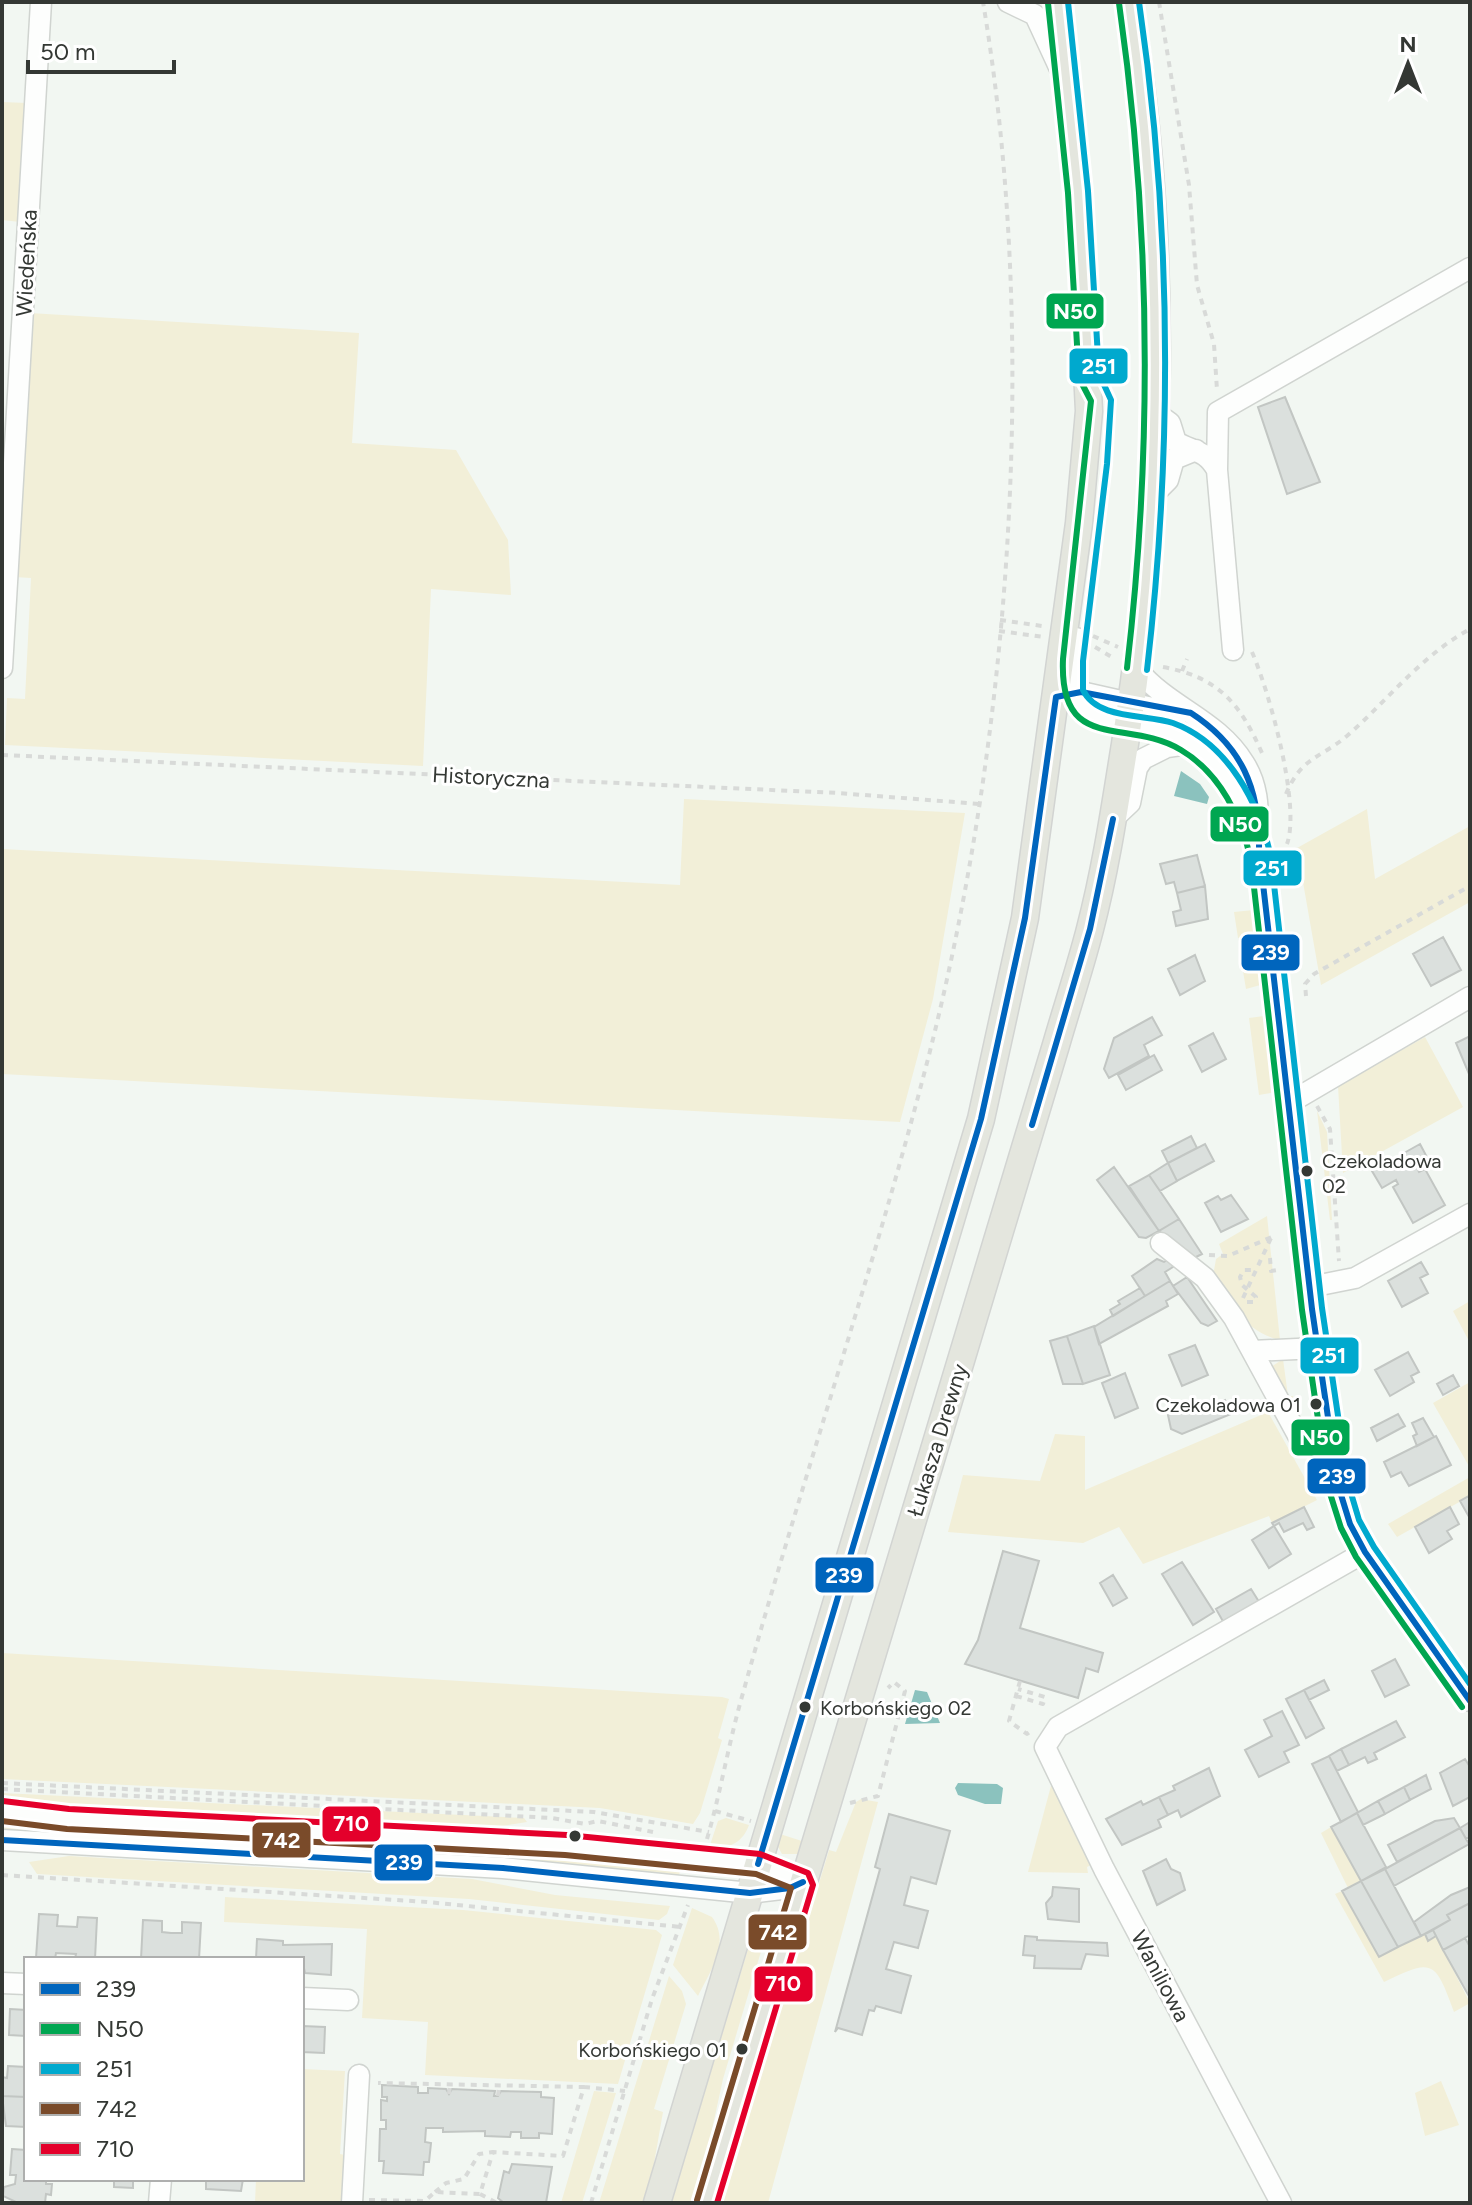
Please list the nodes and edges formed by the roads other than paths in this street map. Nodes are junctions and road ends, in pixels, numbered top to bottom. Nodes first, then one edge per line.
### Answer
1 (41, 2) edge
2 (1008, 2) edge
3 (1058, 2) edge
4 (1129, 2) edge
5 (1069, 90) junction
6 (1470, 268) edge
7 (1089, 377) junction
8 (1155, 412) junction
9 (1196, 450) junction
10 (1217, 470) junction
11 (1152, 496) junction
12 (1233, 650) road end
13 (1135, 665) junction
14 (2, 668) edge
15 (1064, 694) junction
16 (1130, 713) junction
17 (1191, 713) junction
18 (1188, 744) junction
19 (1113, 819) junction
20 (1259, 849) junction
21 (1470, 997) edge
22 (1297, 1098) junction
23 (1470, 1214) edge
24 (1161, 1243) dead end
25 (1310, 1287) junction
26 (1318, 1348) junction
27 (1252, 1351) junction
28 (1301, 1441) dead end
29 (1365, 1552) junction
30 (1470, 1701) edge
31 (2, 1811) edge
32 (2, 1840) edge
33 (758, 1864) junction
34 (803, 1882) junction
35 (750, 1893) junction
36 (2, 1983) edge
37 (24, 1984) edge
38 (304, 1998) edge
39 (348, 2000) dead end
40 (363, 2079) road end
41 (161, 2181) edge
42 (357, 2201) edge
43 (159, 2203) edge
44 (657, 2203) edge
45 (707, 2203) edge
46 (1281, 2203) edge

1 - 14 street, Wiedeńska
2 - 5 street
3 - 5 main road
4 - 8 main road, Łukasza Drewny
5 - 7 main road
6 - 10 street
7 - 15 main road
7 - 15 street
8 - 9 street
8 - 11 main road, Łukasza Drewny
9 - 10 street
9 - 11 street
10 - 12 street
11 - 13 main road, Łukasza Drewny
13 - 16 main road, Łukasza Drewny
13 - 17 street
15 - 16 street
15 - 33 main road
16 - 17 street
16 - 18 street
16 - 19 main road, Łukasza Drewny
17 - 20 street
18 - 19 street
18 - 20 street
19 - 34 main road, Łukasza Drewny
20 - 22 street
21 - 22 street
22 - 25 street
23 - 25 street
24 - 27 street
25 - 26 street
26 - 27 street
26 - 29 street
27 - 28 street
29 - 30 street
29 - 46 street, Waniliowa
31 - 33 street
32 - 35 street
33 - 34 street
33 - 35 main road
34 - 35 street
34 - 45 main road, Łukasza Drewny
35 - 44 main road
36 - 37 street
38 - 39 street
40 - 42 street
41 - 43 street

